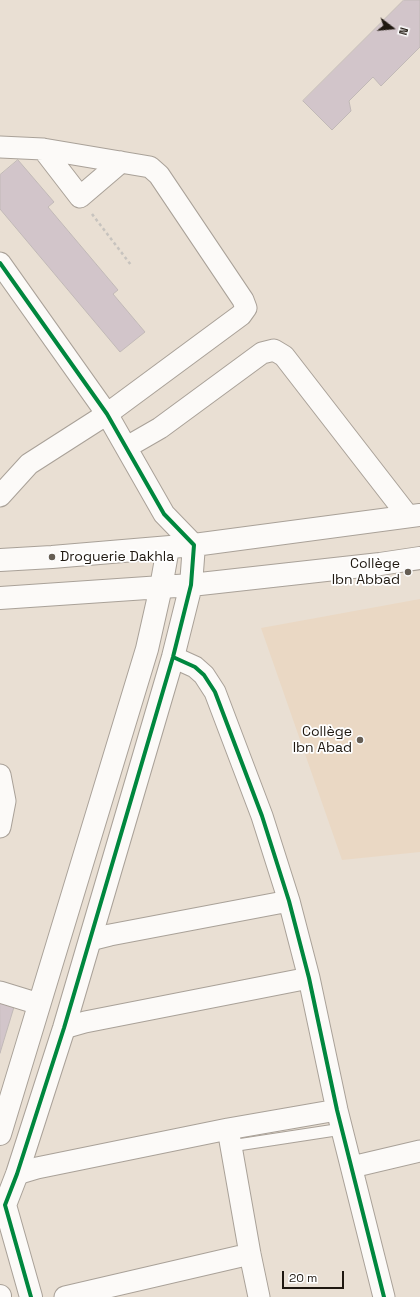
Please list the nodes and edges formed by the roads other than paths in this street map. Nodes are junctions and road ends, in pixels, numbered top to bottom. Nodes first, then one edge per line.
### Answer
1 (0, 147) edge
2 (43, 149) junction
3 (121, 162) junction
4 (0, 263) edge
5 (107, 414) junction
6 (127, 447) junction
7 (0, 496) edge
8 (164, 514) junction
9 (414, 515) edge
10 (194, 545) junction
11 (168, 548) junction
12 (420, 558) edge
13 (0, 560) edge
14 (191, 585) junction
15 (162, 587) junction
16 (0, 598) edge
17 (173, 657) junction
18 (0, 775) edge
19 (0, 827) edge
20 (289, 901) junction
21 (90, 940) junction
22 (309, 978) junction
23 (0, 992) edge
24 (39, 1004) junction
25 (64, 1028) junction
26 (340, 1119) junction
27 (0, 1134) edge
28 (230, 1137) junction
29 (420, 1151) edge
30 (352, 1167) junction
31 (17, 1174) junction
32 (3, 1206) edge
33 (250, 1254) junction
34 (31, 1297) edge
35 (65, 1297) edge
36 (259, 1297) edge
37 (384, 1297) edge

1 - 2 street
2 - 3 street
2 - 3 street
3 - 5 street
4 - 5 street
5 - 6 street
5 - 7 street
6 - 8 street
6 - 9 street
8 - 10 street
8 - 11 street
9 - 10 street
10 - 11 street
10 - 14 street
11 - 13 street
11 - 15 street
12 - 14 street
14 - 15 street
14 - 17 street
15 - 16 street
15 - 24 street
17 - 20 street
17 - 21 street
18 - 19 street
20 - 21 street
20 - 22 street
21 - 25 street
22 - 25 street
22 - 26 street
23 - 24 street
24 - 27 street
25 - 31 street
26 - 28 street
26 - 30 street
28 - 31 street
28 - 33 street
29 - 30 street
30 - 37 street
31 - 32 street
32 - 34 street
33 - 35 street
33 - 36 street

